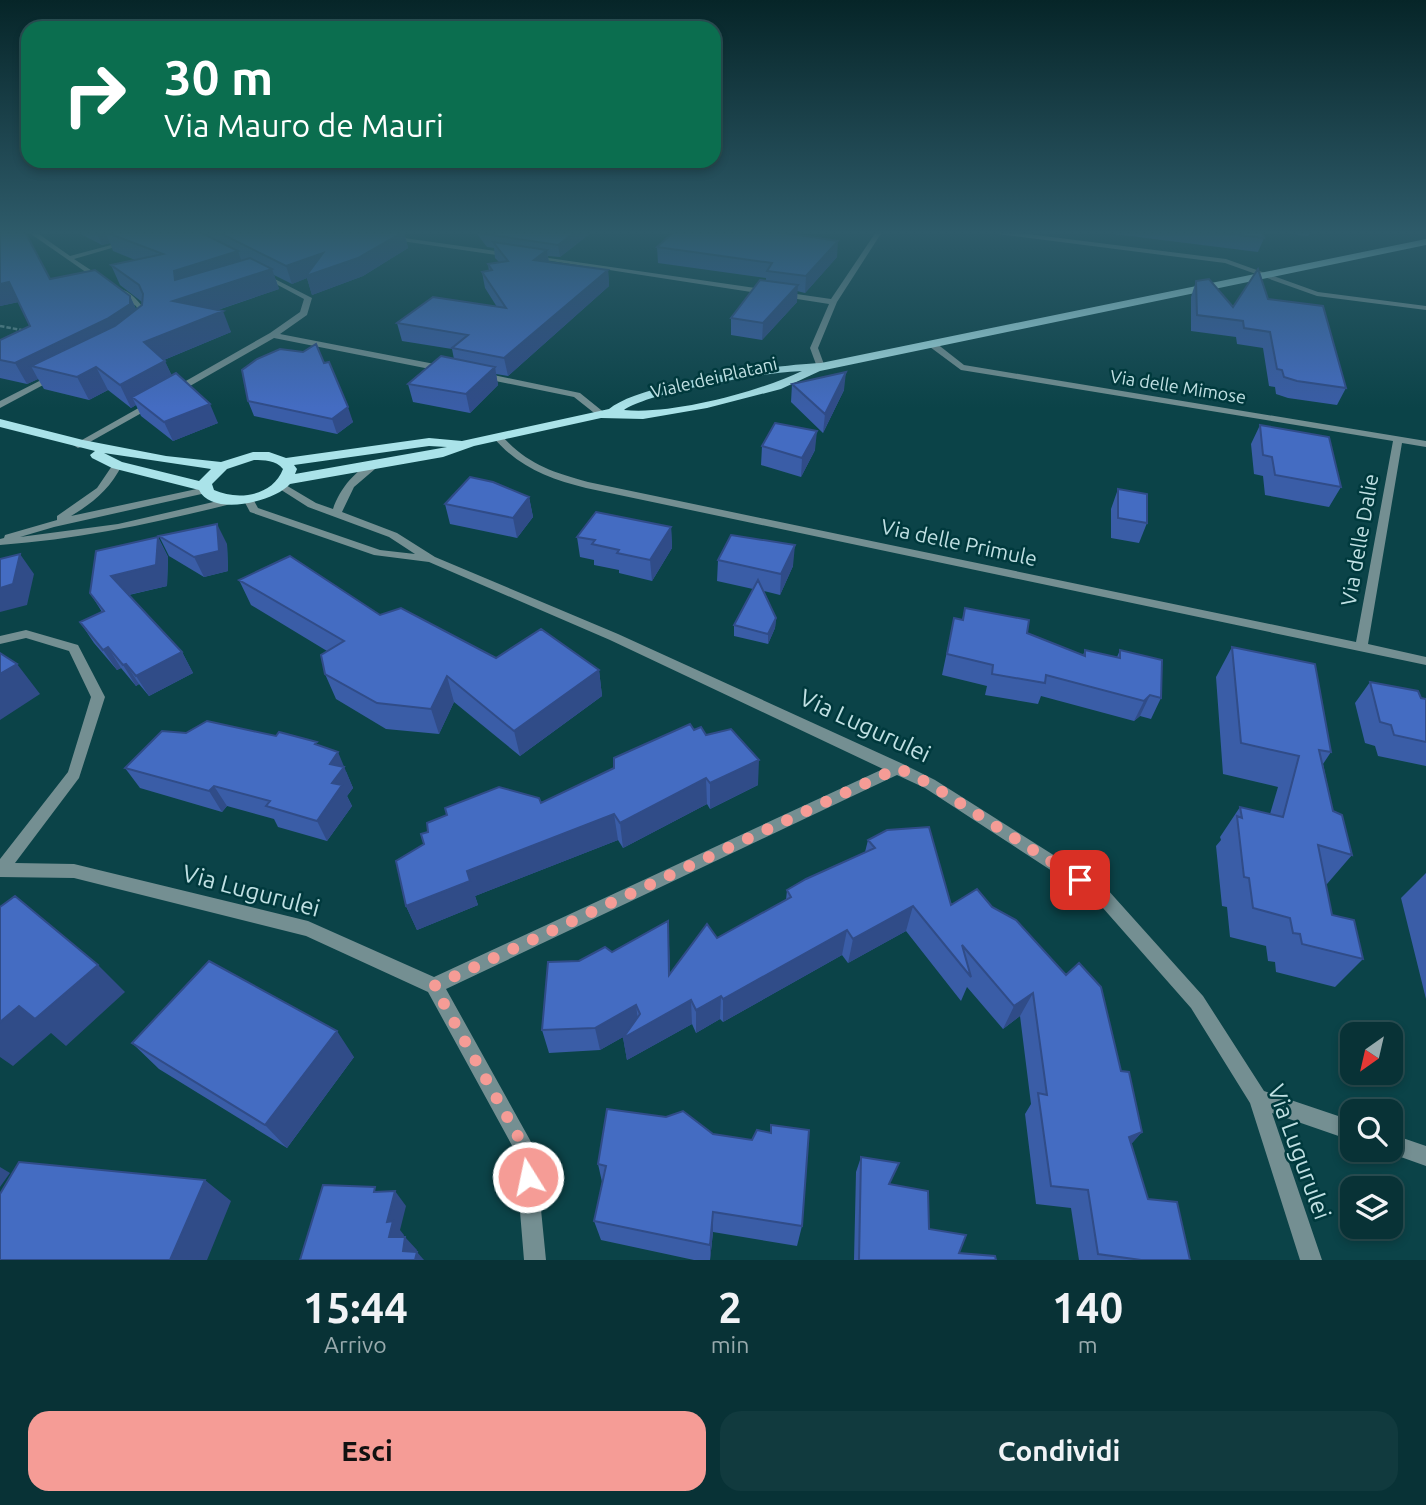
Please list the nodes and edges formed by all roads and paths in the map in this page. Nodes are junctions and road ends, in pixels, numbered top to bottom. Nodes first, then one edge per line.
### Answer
1 (116, 291) edge
2 (294, 291) edge
3 (754, 291) edge
4 (840, 291) edge
5 (1193, 291) edge
6 (1309, 291) edge
7 (833, 302) junction
8 (1426, 308) edge
9 (0, 326) edge
10 (145, 326) edge
11 (32, 331) edge
12 (273, 335) junction
13 (933, 345) junction
14 (821, 367) junction
15 (458, 371) edge
16 (61, 373) edge
17 (471, 374) edge
18 (0, 405) edge
19 (608, 412) junction
20 (0, 423) edge
21 (498, 437) junction
22 (1398, 439) junction
23 (470, 443) junction
24 (1426, 444) edge
25 (78, 445) junction
26 (285, 462) junction
27 (377, 463) junction
28 (117, 465) junction
29 (222, 466) junction
30 (282, 484) junction
31 (205, 488) junction
32 (242, 499) junction
33 (336, 515) junction
34 (51, 524) junction
35 (0, 541) edge
36 (431, 559) junction
37 (0, 640) edge
38 (1361, 647) junction
39 (1426, 661) edge
40 (898, 768) junction
41 (1, 870) edge
42 (434, 986) junction
43 (1258, 1098) junction
44 (1340, 1126) edge
45 (1403, 1148) edge
46 (1426, 1156) edge
47 (535, 1260) edge
48 (1311, 1260) edge

1 - 10 street
2 - 12 street
3 - 7 street
4 - 7 street
5 - 13 main road, Viale dei Platani
6 - 8 street
7 - 14 street
9 - 11 path
12 - 15 street
12 - 25 street
13 - 14 main road, Viale dei Platani
13 - 22 street, Via delle Mimose
14 - 19 main road, Viale dei Platani
14 - 19 main road, Viale dei Platani
16 - 18 street
17 - 19 street
19 - 21 main road, Viale dei Platani
20 - 25 main road
21 - 23 main road, Viale dei Platani
21 - 38 street, Via delle Primule
22 - 24 street, Via delle Mimose
22 - 38 street, Via delle Dalie
23 - 26 main road, Viale dei Platani
23 - 27 main road, Viale dei Platani
25 - 28 main road
25 - 29 main road
26 - 29 main road, Viale dei Platani
26 - 30 main road
27 - 30 main road, Viale dei Platani
27 - 33 street
28 - 31 main road
28 - 34 street
29 - 31 main road
30 - 32 main road, Viale dei Platani
30 - 33 street, Via Lugurulei
31 - 32 main road
31 - 34 street
32 - 35 street
32 - 36 street, Via Lugurulei
33 - 36 street, Via Lugurulei
34 - 35 street
36 - 40 street, Via Lugurulei
37 - 41 street, Via Lugurulei
38 - 39 street, Via delle Primule
40 - 42 street
40 - 43 street, Via Lugurulei
41 - 42 street, Via Lugurulei
42 - 47 street
43 - 44 street
43 - 48 street, Via Lugurulei
45 - 46 street

